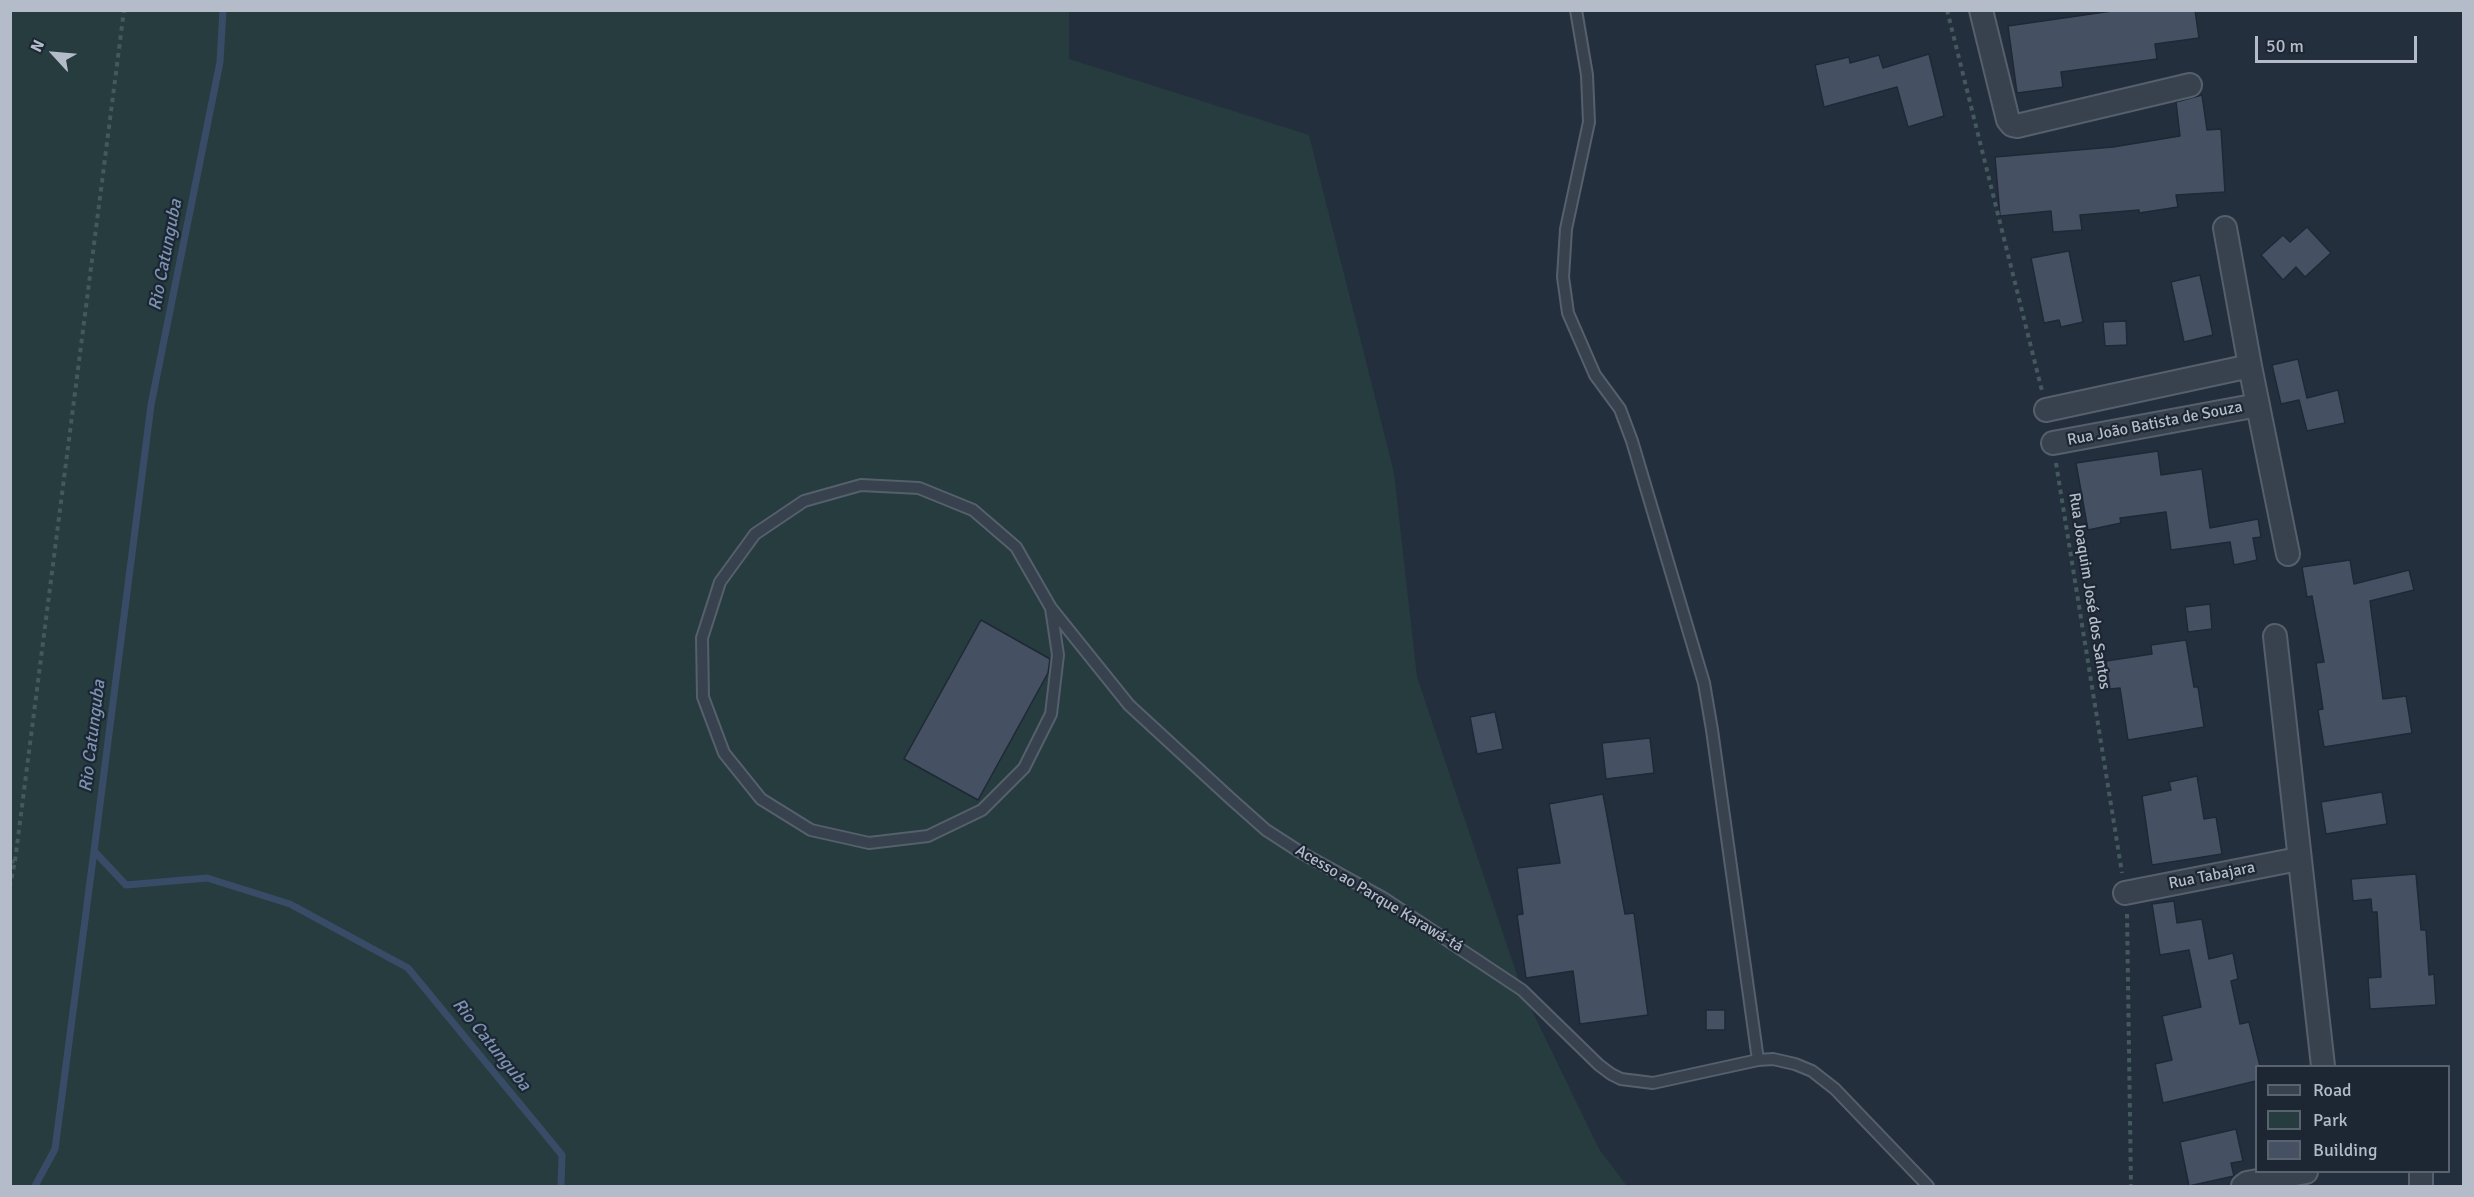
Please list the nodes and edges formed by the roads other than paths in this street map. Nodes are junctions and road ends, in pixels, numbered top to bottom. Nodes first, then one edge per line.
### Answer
1 (1576, 10) edge
2 (1981, 10) edge
3 (2190, 85) dead end
4 (2225, 228) dead end
5 (2250, 366) junction
6 (2258, 405) junction
7 (2046, 410) road end
8 (2053, 443) road end
9 (2288, 554) dead end
10 (1051, 608) junction
11 (2275, 636) dead end
12 (2298, 859) junction
13 (2125, 893) road end
14 (1758, 1060) junction
15 (2323, 1065) edge
16 (2301, 1173) edge
17 (1928, 1186) edge
18 (2243, 1186) edge

1 - 14 lane
2 - 3 street
4 - 5 street
5 - 6 street
5 - 7 street
6 - 8 street, Rua João Batista de Souza
6 - 9 street
10 - 10 lane, Acesso ao Parque Karawá-tá
10 - 14 lane, Acesso ao Parque Karawá-tá
11 - 12 street
12 - 13 street, Rua Tabajara
12 - 15 street
14 - 17 lane, Acesso ao Parque Karawá-tá
16 - 18 street

